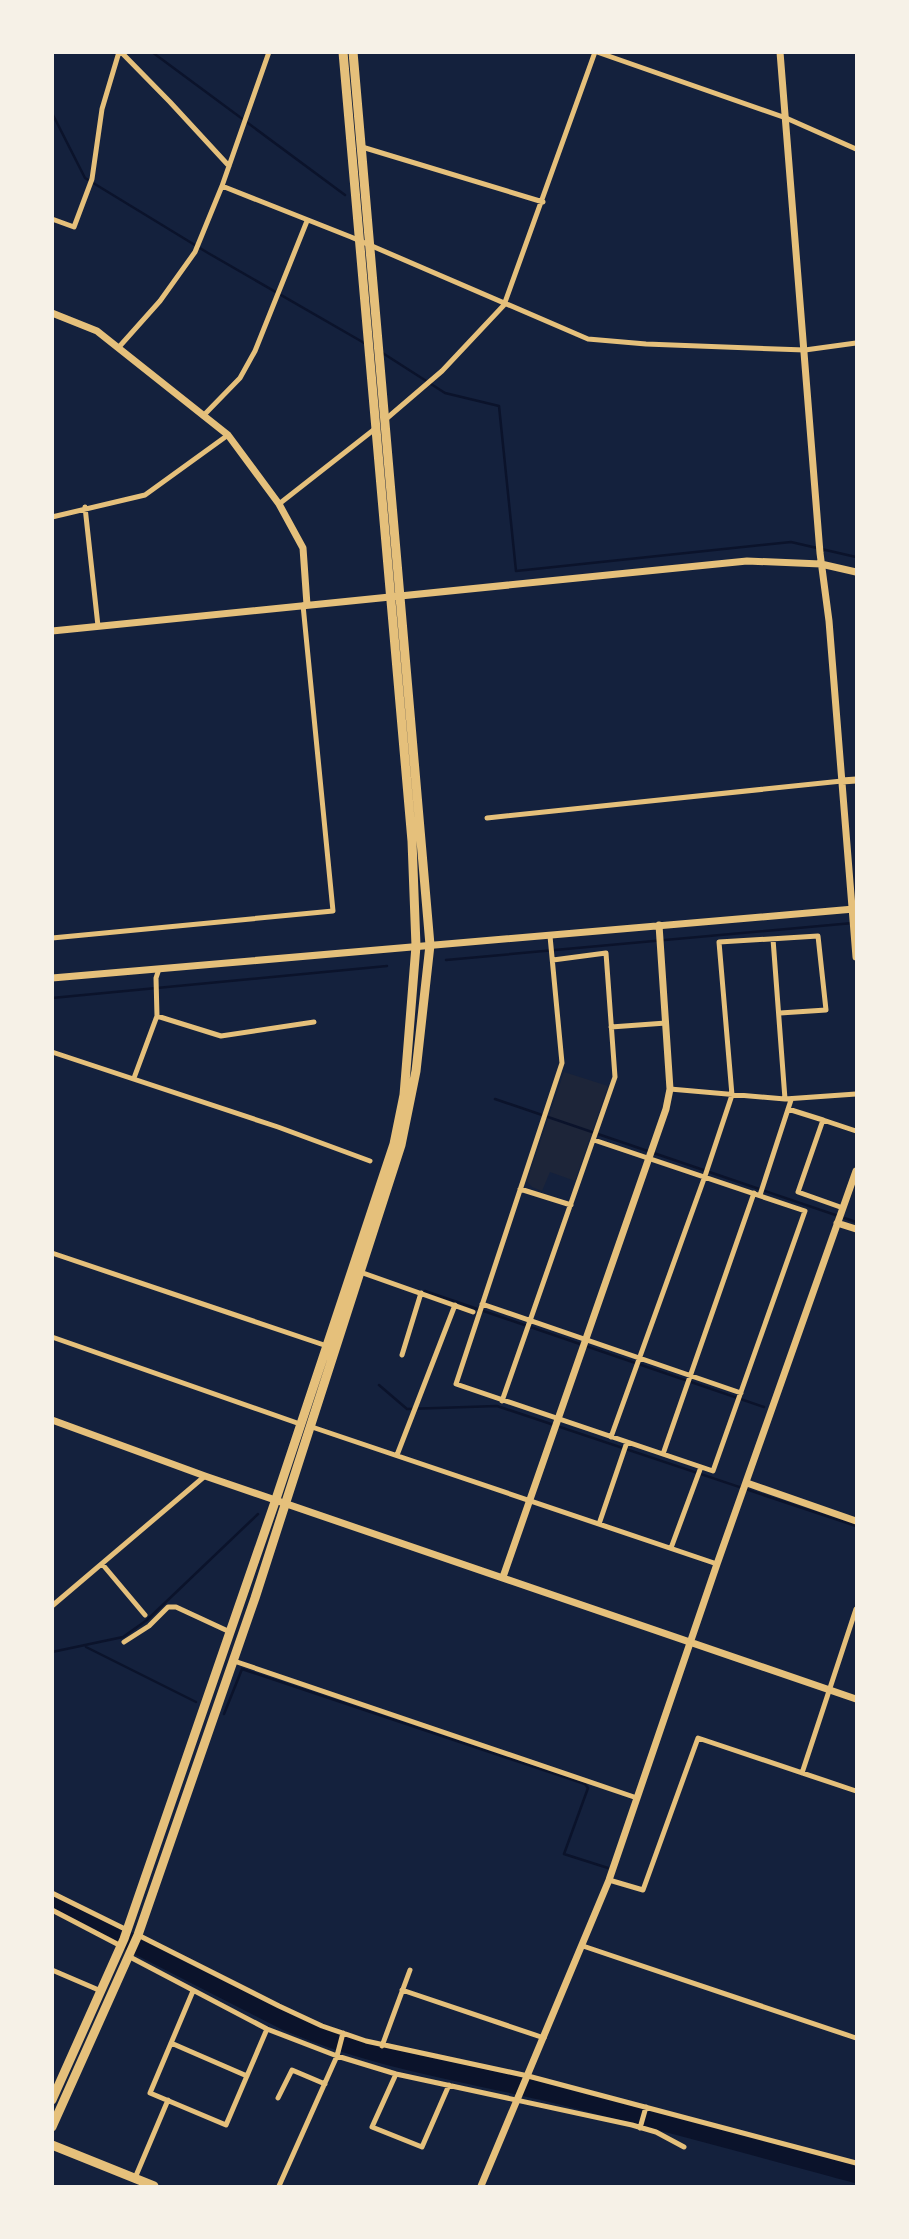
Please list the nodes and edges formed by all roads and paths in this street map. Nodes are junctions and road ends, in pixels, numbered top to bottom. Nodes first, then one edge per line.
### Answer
1 (120, 52) edge
2 (269, 52) edge
3 (343, 52) edge
4 (353, 52) edge
5 (596, 52) edge
6 (780, 52) edge
7 (786, 118) junction
8 (362, 147) junction
9 (856, 149) edge
10 (229, 166) junction
11 (222, 186) junction
12 (543, 202) junction
13 (52, 219) edge
14 (307, 221) junction
15 (365, 244) junction
16 (505, 305) junction
17 (52, 313) edge
18 (855, 344) edge
19 (119, 347) junction
20 (805, 350) junction
21 (203, 415) junction
22 (386, 419) junction
23 (376, 428) junction
24 (228, 435) junction
25 (279, 504) junction
26 (85, 507) junction
27 (52, 517) edge
28 (821, 564) junction
29 (856, 572) edge
30 (401, 596) junction
31 (389, 597) junction
32 (305, 605) junction
33 (98, 626) junction
34 (52, 631) edge
35 (856, 780) edge
36 (842, 782) junction
37 (487, 818) dead end
38 (854, 909) edge
39 (659, 925) junction
40 (550, 936) junction
41 (52, 938) edge
42 (773, 939) junction
43 (430, 945) junction
44 (416, 946) junction
45 (856, 957) edge
46 (553, 960) junction
47 (159, 969) junction
48 (52, 978) edge
49 (780, 1013) junction
50 (157, 1016) junction
51 (314, 1022) dead end
52 (666, 1023) junction
53 (611, 1027) junction
54 (52, 1052) edge
55 (134, 1078) junction
56 (670, 1089) junction
57 (856, 1094) edge
58 (732, 1095) junction
59 (788, 1100) junction
60 (788, 1109) junction
61 (824, 1120) junction
62 (856, 1131) edge
63 (594, 1140) junction
64 (651, 1158) junction
65 (370, 1161) dead end
66 (856, 1171) edge
67 (705, 1176) junction
68 (520, 1189) junction
69 (757, 1194) junction
70 (571, 1205) junction
71 (843, 1208) junction
72 (837, 1223) junction
73 (856, 1229) edge
74 (52, 1253) edge
75 (359, 1272) junction
76 (421, 1293) junction
77 (482, 1304) junction
78 (455, 1305) junction
79 (473, 1312) dead end
80 (531, 1322) junction
81 (52, 1337) edge
82 (587, 1341) junction
83 (327, 1346) junction
84 (402, 1355) dead end
85 (640, 1359) junction
86 (690, 1376) junction
87 (741, 1393) junction
88 (502, 1401) junction
89 (52, 1420) edge
90 (559, 1420) junction
91 (304, 1425) junction
92 (611, 1437) junction
93 (627, 1443) junction
94 (663, 1454) junction
95 (397, 1455) junction
96 (701, 1467) junction
97 (205, 1476) junction
98 (747, 1483) junction
99 (281, 1501) junction
100 (530, 1502) junction
101 (856, 1521) edge
102 (599, 1524) junction
103 (670, 1548) junction
104 (718, 1564) junction
105 (103, 1565) junction
106 (503, 1577) junction
107 (52, 1606) edge
108 (856, 1609) edge
109 (145, 1615) dead end
110 (230, 1632) junction
111 (124, 1642) dead end
112 (691, 1642) junction
113 (234, 1661) junction
114 (829, 1690) junction
115 (856, 1699) edge
116 (802, 1773) junction
117 (856, 1791) edge
118 (637, 1798) junction
119 (609, 1880) junction
120 (52, 1893) edge
121 (52, 1910) edge
122 (127, 1930) junction
123 (138, 1935) junction
124 (121, 1946) junction
125 (583, 1946) junction
126 (130, 1957) junction
127 (52, 1970) edge
128 (410, 1970) dead end
129 (402, 1990) junction
130 (100, 1991) junction
131 (193, 1991) junction
132 (267, 2029) junction
133 (343, 2033) junction
134 (544, 2038) junction
135 (856, 2038) edge
136 (171, 2043) junction
137 (382, 2046) junction
138 (337, 2056) junction
139 (396, 2074) junction
140 (247, 2076) junction
141 (528, 2076) junction
142 (325, 2084) junction
143 (449, 2085) junction
144 (278, 2098) dead end
145 (519, 2099) junction
146 (52, 2100) edge
147 (168, 2100) junction
148 (646, 2107) junction
149 (52, 2127) edge
150 (640, 2128) junction
151 (52, 2145) edge
152 (684, 2147) dead end
153 (856, 2163) edge
154 (135, 2178) junction
155 (154, 2186) edge
156 (279, 2186) edge
157 (481, 2186) edge

1 - 10 street
1 - 13 street
2 - 10 street
3 - 15 main road
4 - 8 main road
5 - 7 street
5 - 12 street
6 - 7 street
7 - 9 street
7 - 20 street
8 - 12 street
8 - 15 main road
10 - 11 street
11 - 14 street
11 - 19 street
12 - 16 street
14 - 15 street
14 - 21 street
15 - 16 street
15 - 22 main road
15 - 23 main road
16 - 20 street
16 - 22 street
17 - 19 street
18 - 20 street
19 - 21 street
20 - 28 street
21 - 24 street
22 - 30 main road
23 - 25 street
23 - 31 main road
24 - 25 street
24 - 26 street
25 - 32 street
26 - 27 street
26 - 33 street
28 - 29 street
28 - 30 street
28 - 36 street
30 - 31 street
30 - 43 main road
31 - 32 street
31 - 44 main road
32 - 33 street
32 - 41 street
33 - 34 street
35 - 36 street
36 - 37 street
36 - 38 street
38 - 39 street
38 - 45 street
39 - 40 street
39 - 52 street
40 - 43 street
40 - 46 street
42 - 49 street
42 - 49 street
42 - 58 street
43 - 44 street
43 - 75 main road
44 - 47 street
44 - 83 main road
46 - 53 street
46 - 68 street
47 - 48 street
47 - 50 street
49 - 59 street
50 - 51 street
50 - 55 street
52 - 53 street
52 - 56 street
53 - 63 street
54 - 55 street
55 - 65 street
56 - 58 street
56 - 64 street
57 - 59 street
58 - 59 street
58 - 67 street
59 - 60 street
60 - 61 street
60 - 69 street
61 - 62 street
61 - 71 street
63 - 64 street
63 - 70 street
64 - 67 street
64 - 82 street
66 - 71 street
67 - 69 street
67 - 85 street
68 - 70 street
68 - 77 street
69 - 86 street
69 - 87 street
70 - 80 street
71 - 72 street
72 - 73 street
72 - 98 street
74 - 83 street
75 - 76 street
75 - 91 main road
76 - 78 street
76 - 84 street
77 - 80 street
77 - 88 street
78 - 79 street
78 - 95 street
80 - 82 street
80 - 88 street
81 - 91 street
82 - 85 street
82 - 90 street
83 - 91 main road
85 - 86 street
85 - 92 street
86 - 87 street
86 - 94 street
87 - 96 street
88 - 90 street
89 - 97 street
90 - 92 street
90 - 100 street
91 - 95 street
91 - 99 main road
92 - 93 street
93 - 94 street
93 - 102 street
94 - 96 street
95 - 100 street
96 - 103 street
97 - 99 street
97 - 105 street
98 - 101 street
98 - 104 street
99 - 106 street
99 - 110 main road
99 - 113 main road
100 - 102 street
100 - 106 street
102 - 103 street
103 - 104 street
104 - 112 street
105 - 107 street
105 - 109 street
106 - 112 street
108 - 114 street
110 - 111 street
110 - 122 main road
112 - 114 street
112 - 118 street
113 - 118 street
113 - 123 main road
114 - 115 street
114 - 116 street
116 - 117 street
116 - 119 street
118 - 119 street
119 - 125 street
120 - 122 street
121 - 124 street
122 - 124 main road
123 - 126 main road
123 - 133 street
124 - 130 main road
125 - 134 street
125 - 135 street
126 - 131 street
126 - 149 main road
127 - 130 street
128 - 129 street
129 - 134 street
129 - 137 street
130 - 146 main road
131 - 132 street
131 - 136 street
132 - 138 street
132 - 140 street
133 - 137 street
133 - 138 street
134 - 141 street
136 - 140 street
136 - 147 street
137 - 141 street
138 - 139 street
138 - 142 street
139 - 143 street
139 - 143 street
140 - 147 street
141 - 145 street
141 - 148 street
142 - 144 street
142 - 156 street
143 - 145 street
145 - 150 street
145 - 157 street
147 - 154 street
148 - 150 street
148 - 153 street
150 - 152 street
151 - 154 main road
154 - 155 main road

